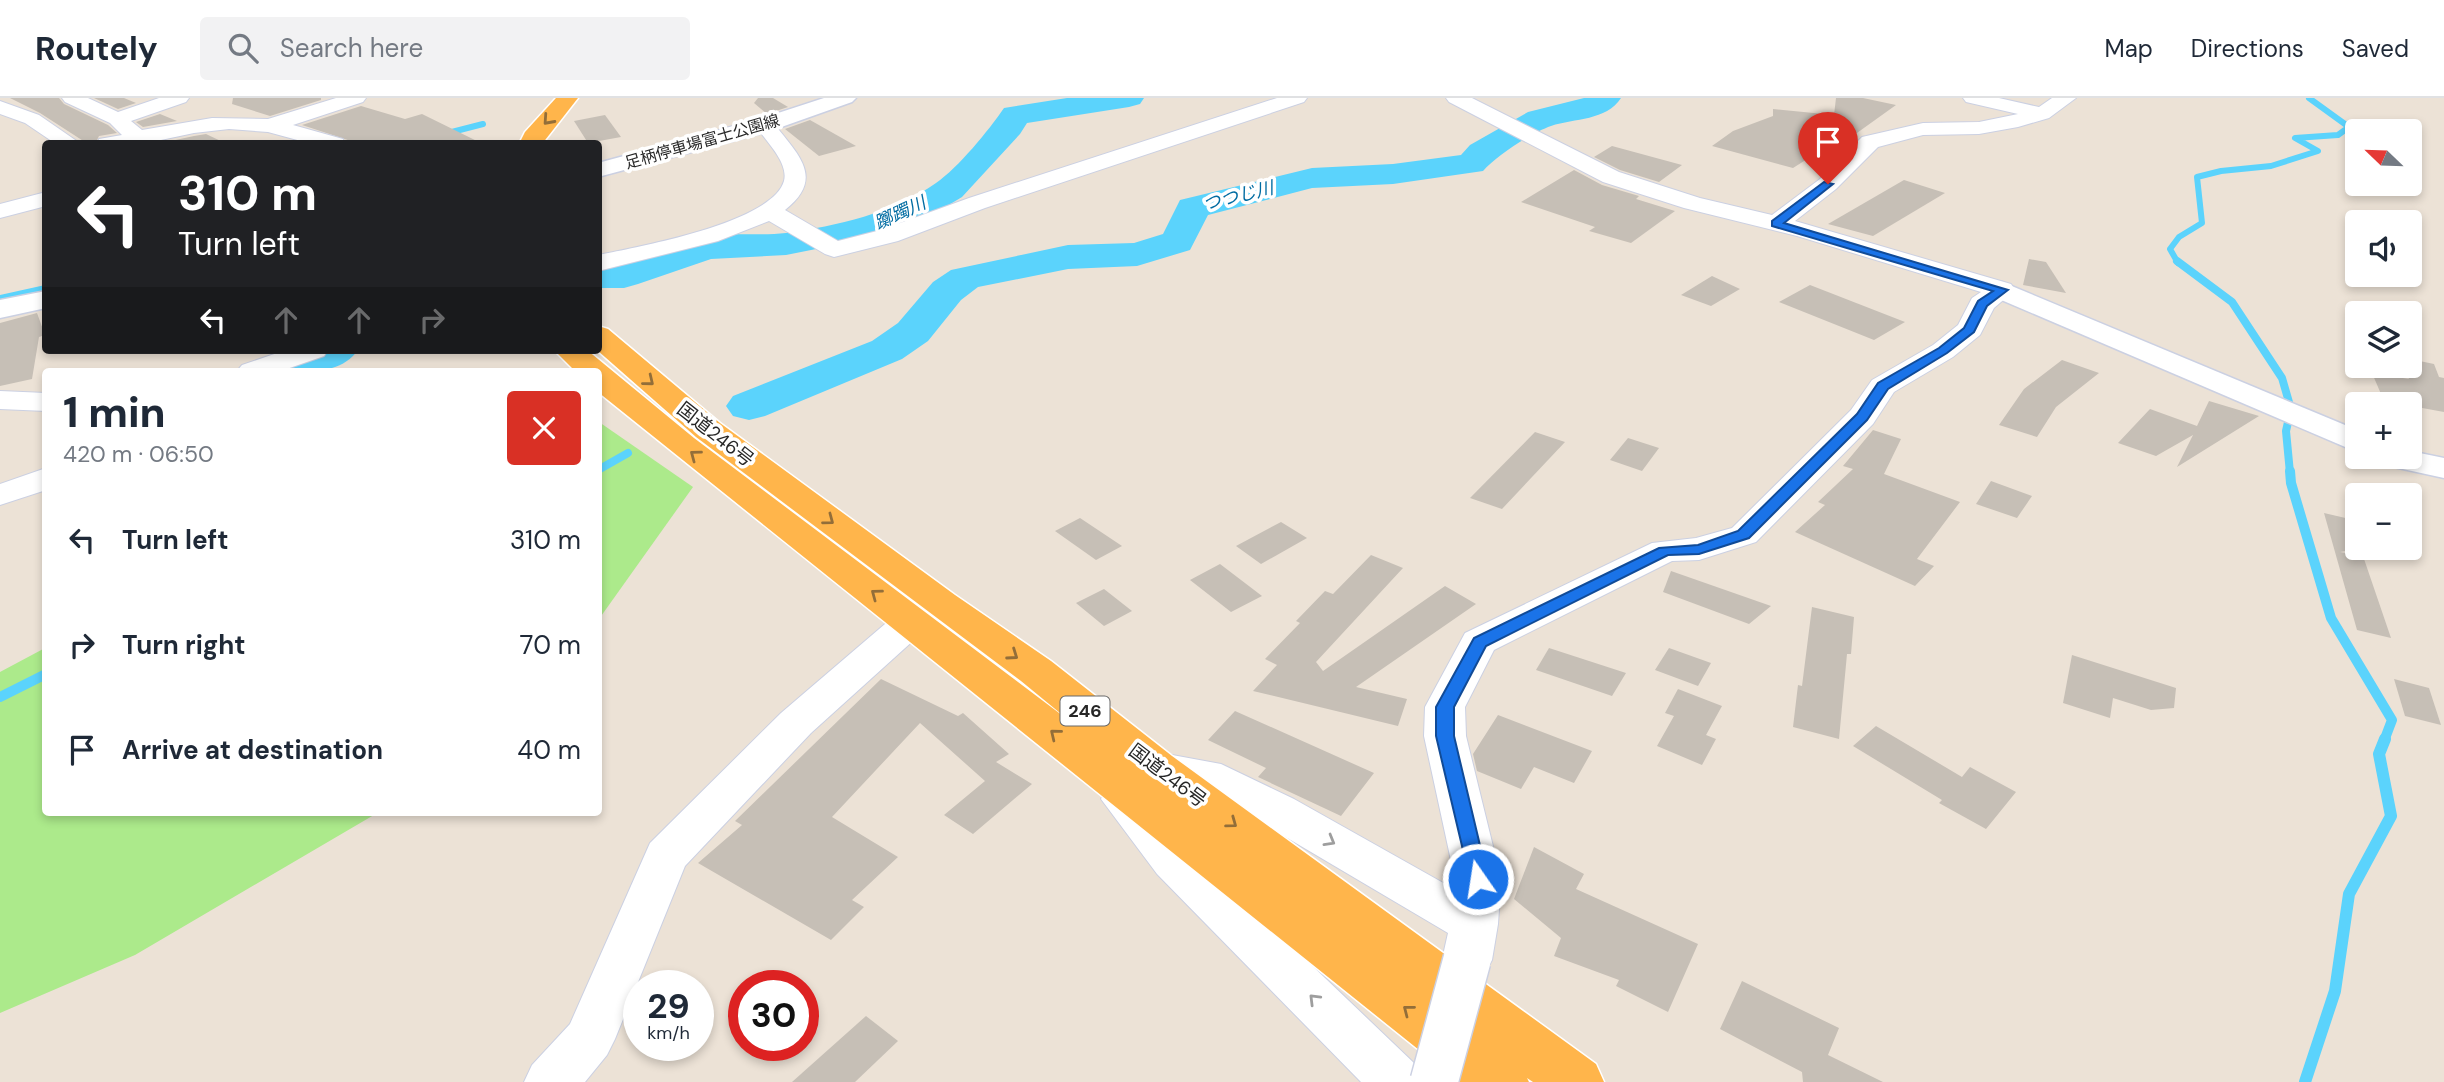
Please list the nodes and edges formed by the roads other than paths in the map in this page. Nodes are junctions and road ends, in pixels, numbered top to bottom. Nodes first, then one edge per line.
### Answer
1 (72, 98) edge
2 (179, 98) edge
3 (356, 98) edge
4 (544, 98) edge
5 (567, 98) edge
6 (845, 98) edge
7 (1297, 98) edge
8 (1456, 98) edge
9 (1973, 98) edge
10 (2066, 98) edge
11 (0, 107) edge
12 (2042, 114) junction
13 (117, 118) junction
14 (765, 125) junction
15 (268, 127) junction
16 (138, 138) junction
17 (65, 140) edge
18 (128, 140) edge
19 (319, 140) edge
20 (510, 140) edge
21 (533, 140) edge
22 (602, 169) edge
23 (42, 200) edge
24 (0, 211) edge
25 (769, 211) junction
26 (1776, 224) junction
27 (602, 261) edge
28 (2002, 290) junction
29 (42, 300) edge
30 (0, 309) edge
31 (602, 339) edge
32 (302, 354) edge
33 (574, 354) edge
34 (261, 368) edge
35 (590, 368) edge
36 (602, 379) edge
37 (0, 400) edge
38 (42, 402) edge
39 (2345, 437) edge
40 (2422, 463) edge
41 (2444, 468) edge
42 (42, 479) edge
43 (0, 495) edge
44 (912, 621) junction
45 (1156, 768) junction
46 (1099, 769) junction
47 (1470, 942) junction
48 (551, 1082) edge
49 (1397, 1082) edge
50 (1434, 1082) edge
51 (1500, 1082) edge
52 (1576, 1082) edge

1 - 13 street
2 - 13 street
3 - 15 street
4 - 20 highway
5 -> 21 highway
6 - 14 main road, 足柄停車場富士公園線
7 - 25 street
8 - 26 street
9 - 12 street
10 - 12 street
11 - 17 street
12 - 26 street
13 - 16 street
14 - 22 main road, 足柄停車場富士公園線
14 - 25 street
15 - 16 street
15 - 19 street
16 - 18 street
23 - 24 street
25 - 27 street
26 - 28 street
28 - 39 main road
28 - 47 street
29 - 30 main road
31 -> 45 highway, 国道246号 / 246
32 - 34 street
33 - 35 highway
44 -> 36 highway, 国道246号 / 246
37 - 38 street
40 - 41 main road
42 - 43 street
46 -> 44 highway, 国道246号 / 246
44 - 48 street
45 -> 47 street
45 -> 52 highway, 国道246号 / 246
49 -> 46 street
51 -> 46 highway, 国道246号 / 246
47 - 50 street, bridge

